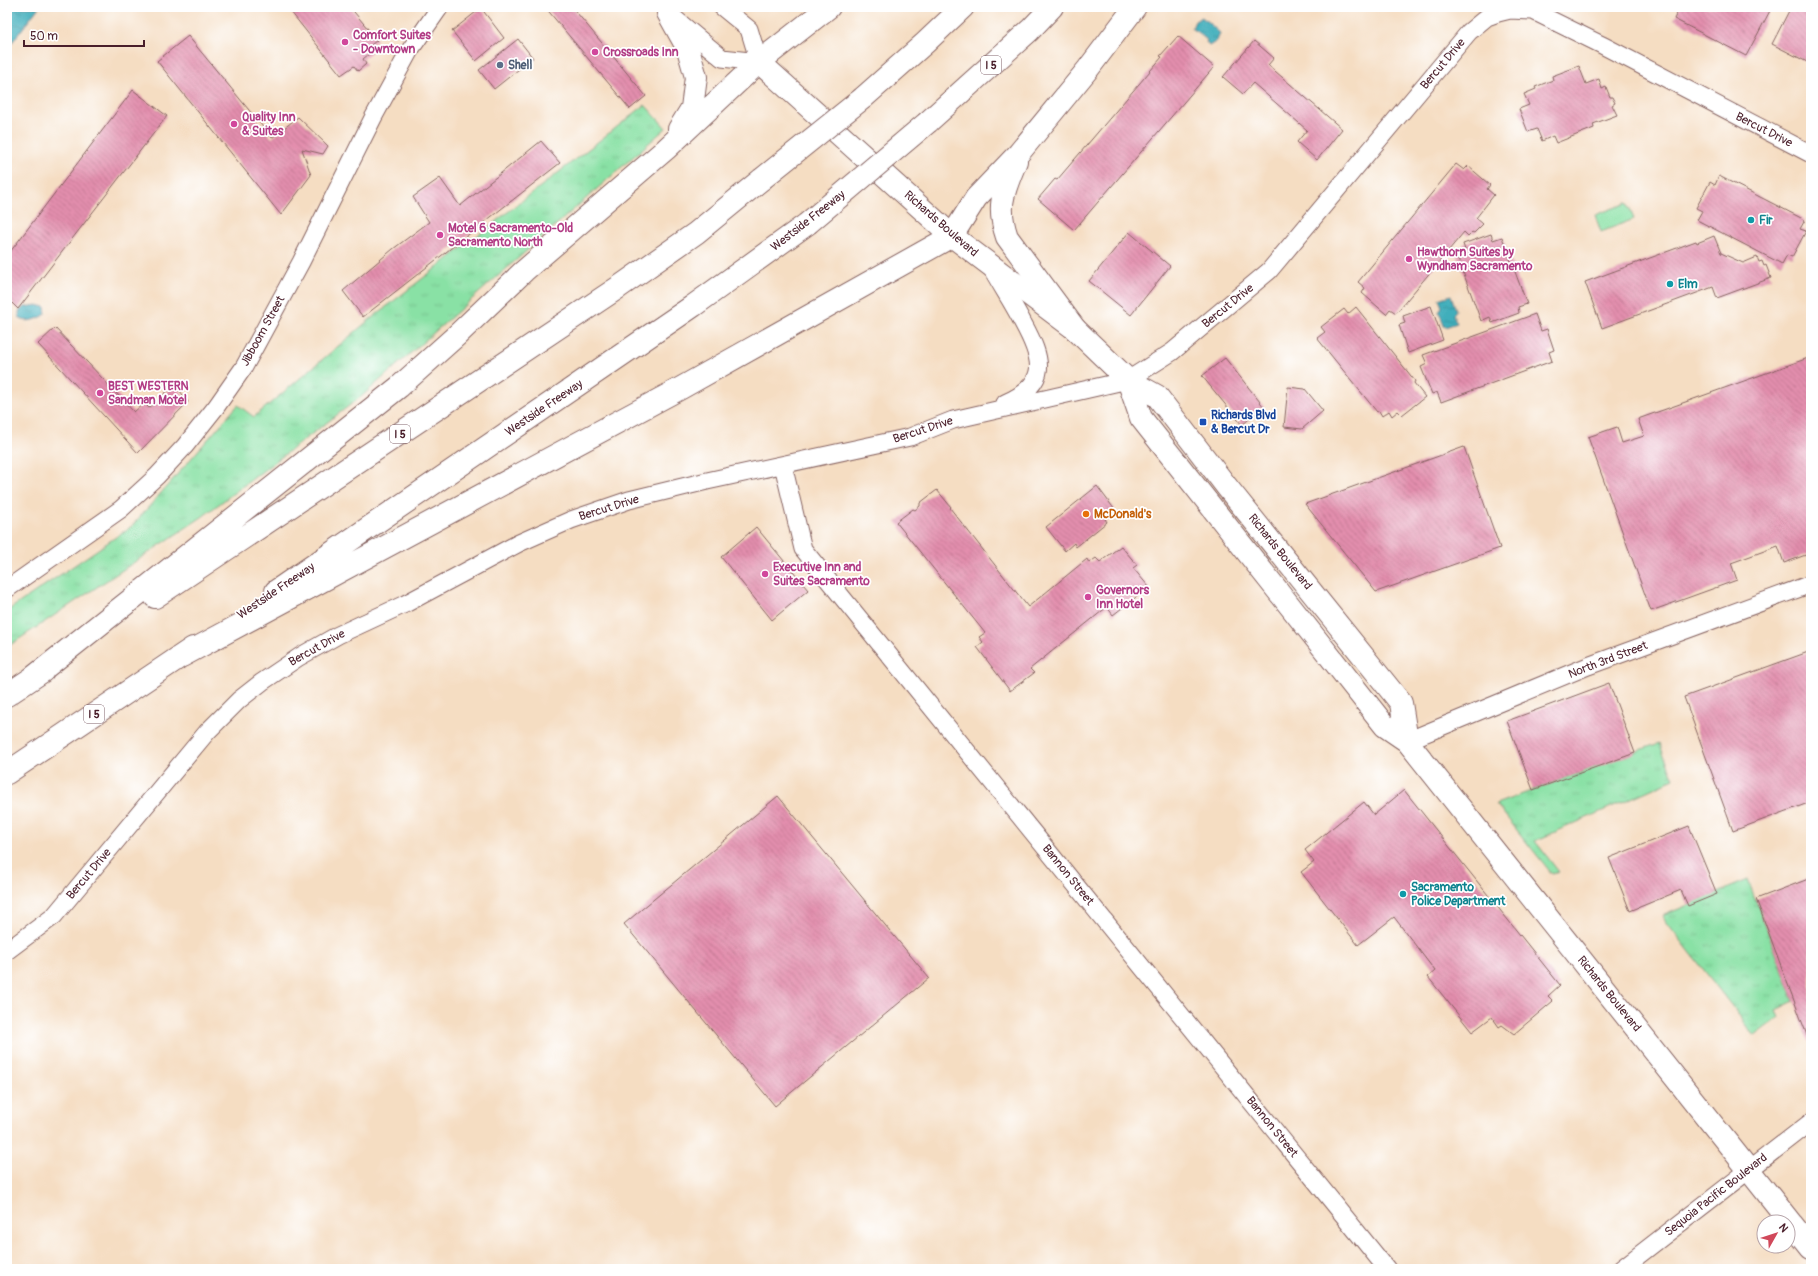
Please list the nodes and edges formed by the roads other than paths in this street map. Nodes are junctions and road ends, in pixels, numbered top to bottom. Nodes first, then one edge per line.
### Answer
1 (440, 7) edge
2 (722, 7) edge
3 (829, 7) edge
4 (963, 7) edge
5 (1052, 7) edge
6 (1135, 7) edge
7 (664, 10) edge
8 (759, 62) junction
9 (666, 149) junction
10 (1019, 152) junction
11 (1811, 154) edge
12 (952, 236) junction
13 (990, 266) junction
14 (1075, 329) junction
15 (1128, 380) junction
16 (982, 413) junction
17 (783, 465) junction
18 (1811, 584) edge
19 (7, 589) edge
20 (182, 656) junction
21 (31, 679) junction
22 (7, 695) edge
23 (1407, 741) junction
24 (7, 773) edge
25 (7, 951) edge
26 (1811, 1122) edge
27 (1748, 1169) junction
28 (1811, 1248) edge
29 (1387, 1269) edge
30 (1621, 1269) edge

1 - 19 street, Jibboom Street
2 - 8 street
3 - 8 main road
4 - 21 main road, I 5, bridge
5 - 20 main road, Westside Freeway / I 5, bridge
6 - 10 main road
7 - 8 street
7 - 9 main road
8 - 9 main road
8 - 12 main road, Richards Boulevard
9 - 21 main road
10 - 12 main road
10 - 14 main road
11 - 15 street, Bercut Drive
12 - 13 main road, Richards Boulevard
12 - 20 main road
13 - 14 main road, Richards Boulevard
13 - 16 street
14 - 15 main road, Richards Boulevard
15 - 16 street, Bercut Drive
15 - 23 main road, Richards Boulevard
16 - 17 street, Bercut Drive
17 - 25 street, Bercut Drive
17 - 29 street, Bannon Street
18 - 23 street, North 3rd Street
20 - 24 main road, Westside Freeway / I 5
21 - 22 main road, I 5
23 - 27 main road, Richards Boulevard
26 - 27 street, Sequoia Pacific Boulevard
27 - 28 main road, Richards Boulevard
27 - 30 street, Sequoia Pacific Boulevard

